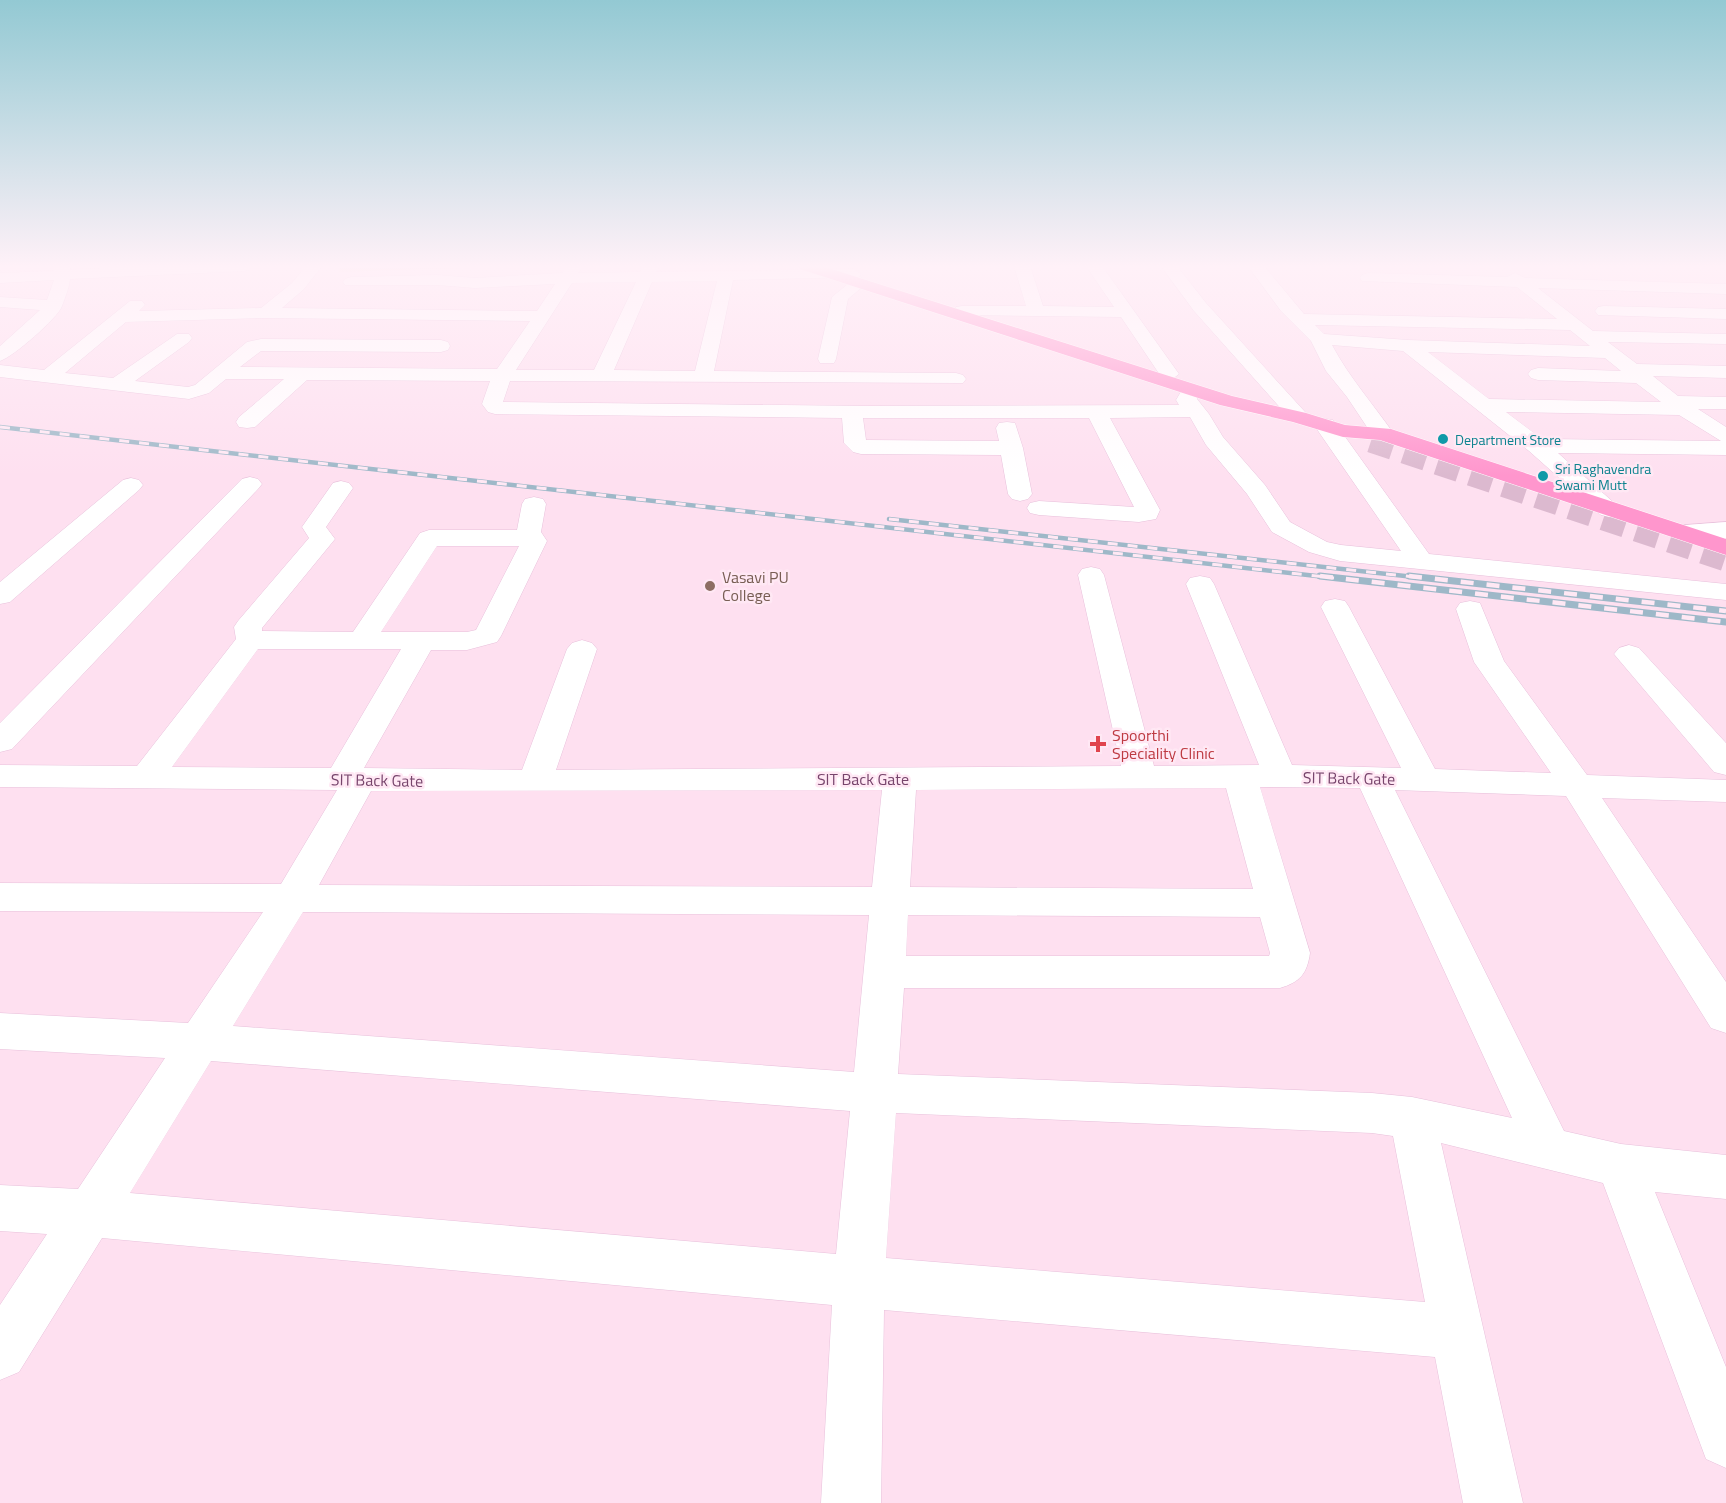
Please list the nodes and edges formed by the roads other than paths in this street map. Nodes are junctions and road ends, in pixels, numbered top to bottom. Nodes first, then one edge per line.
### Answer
1 (22, 336) edge
2 (97, 336) edge
3 (447, 336) edge
4 (528, 336) edge
5 (620, 336) edge
6 (712, 336) edge
7 (831, 336) edge
8 (1038, 336) edge
9 (1039, 336) edge
10 (1140, 336) edge
11 (1226, 336) edge
12 (1316, 336) edge
13 (1588, 336) edge
14 (1674, 336) edge
15 (183, 338) dead end
16 (1319, 339) junction
17 (1726, 339) edge
18 (441, 346) junction
19 (1408, 346) junction
20 (1608, 352) junction
21 (0, 355) edge
22 (826, 359) dead end
23 (0, 371) edge
24 (1726, 372) edge
25 (223, 373) junction
26 (302, 374) junction
27 (1538, 374) dead end
28 (1636, 374) junction
29 (415, 375) junction
30 (49, 376) junction
31 (502, 376) junction
32 (601, 377) junction
33 (703, 377) junction
34 (1165, 377) junction
35 (860, 378) junction
36 (956, 379) dead end
37 (118, 384) junction
38 (1193, 400) junction
39 (1726, 403) edge
40 (1486, 405) junction
41 (1678, 406) junction
42 (1096, 411) junction
43 (1275, 411) junction
44 (858, 412) junction
45 (1003, 412) junction
46 (1299, 417) junction
47 (248, 422) dead end
48 (1334, 428) junction
49 (1726, 436) edge
50 (1377, 438) junction
51 (1537, 446) junction
52 (1012, 448) junction
53 (1726, 448) edge
54 (250, 484) dead end
55 (131, 485) dead end
56 (341, 488) dead end
57 (1020, 494) dead end
58 (534, 504) dead end
59 (1039, 508) dead end
60 (1610, 510) junction
61 (1726, 530) edge
62 (1681, 531) junction
63 (528, 537) junction
64 (1726, 547) edge
65 (1420, 560) junction
66 (1726, 570) edge
67 (1091, 575) dead end
68 (1200, 584) dead end
69 (1726, 592) edge
70 (0, 596) edge
71 (1335, 607) dead end
72 (1470, 609) dead end
73 (255, 641) junction
74 (360, 641) junction
75 (421, 641) junction
76 (582, 649) dead end
77 (1629, 654) dead end
78 (0, 742) edge
79 (1726, 764) edge
80 (0, 776) edge
81 (1280, 776) junction
82 (1140, 777) junction
83 (1240, 777) junction
84 (146, 778) junction
85 (1372, 778) junction
86 (900, 779) junction
87 (351, 780) junction
88 (1424, 780) junction
89 (535, 781) junction
90 (1577, 786) junction
91 (1726, 791) edge
92 (0, 897) edge
93 (293, 897) junction
94 (889, 901) junction
95 (1275, 903) junction
96 (884, 972) junction
97 (1726, 1016) edge
98 (0, 1031) edge
99 (200, 1042) junction
100 (874, 1094) junction
101 (1412, 1117) junction
102 (1548, 1146) junction
103 (1621, 1166) junction
104 (1726, 1177) edge
105 (0, 1208) edge
106 (90, 1213) junction
107 (859, 1282) junction
108 (1457, 1332) junction
109 (0, 1353) edge
110 (1726, 1439) edge
111 (851, 1503) edge
112 (1493, 1503) edge

1 - 21 street
2 - 30 street
3 - 18 street
4 - 31 street
5 - 32 street
6 - 33 street
7 - 22 street
8 - 34 main road
9 - 34 main road
10 - 34 street
11 - 46 street
12 - 16 street
13 - 20 street
14 - 17 street
15 - 37 street
16 - 19 street
16 - 50 street
18 - 25 street
18 - 29 street
19 - 20 street
19 - 40 street
20 - 28 street
23 - 30 street
24 - 28 street
25 - 26 street
25 - 37 street
26 - 29 street
26 - 47 street
27 - 28 street
28 - 41 street
29 - 31 street
30 - 37 street
31 - 32 street
31 - 44 street
32 - 33 street
33 - 35 street
34 - 38 main road
34 - 43 main road
35 - 36 street
35 - 44 street
38 - 42 street
38 - 43 main road
38 - 65 street
39 - 41 street
40 - 41 street
40 - 51 street
41 - 49 street
42 - 45 street
42 - 59 street
43 - 46 main road
44 - 45 street
44 - 52 street
45 - 52 street
46 - 48 main road
48 - 50 main road
48 - 65 street
48 - 66 main road
50 - 60 main road
51 - 53 street
51 - 60 street
52 - 57 street
54 - 78 street
55 - 70 street
56 - 73 street
58 - 63 street
60 - 62 main road
61 - 62 street
62 - 64 main road
63 - 74 street
63 - 75 street
65 - 69 street
67 - 82 street
68 - 81 street
71 - 88 street
72 - 90 street
73 - 74 street
73 - 84 street
74 - 75 street
75 - 87 street
76 - 89 street
77 - 79 street
80 - 84 street, SIT Back Gate
81 - 83 street, SIT Back Gate
81 - 85 street, SIT Back Gate
82 - 83 street, SIT Back Gate
82 - 86 street, SIT Back Gate
83 - 95 street
84 - 87 street, SIT Back Gate
85 - 88 street, SIT Back Gate
85 - 102 street
86 - 89 street, SIT Back Gate
86 - 94 street
87 - 89 street, SIT Back Gate
87 - 93 street
88 - 90 street, SIT Back Gate
90 - 91 street, SIT Back Gate
90 - 97 street
92 - 93 street
93 - 94 street
93 - 99 street
94 - 95 street
94 - 96 street
95 - 96 street
96 - 100 street
98 - 99 street
99 - 100 street
99 - 106 street
100 - 101 street
100 - 107 street
101 - 102 street
101 - 108 street
102 - 103 street
103 - 104 street
103 - 110 street
105 - 106 street
106 - 107 street
106 - 109 street
107 - 108 street
107 - 111 street
108 - 112 street

